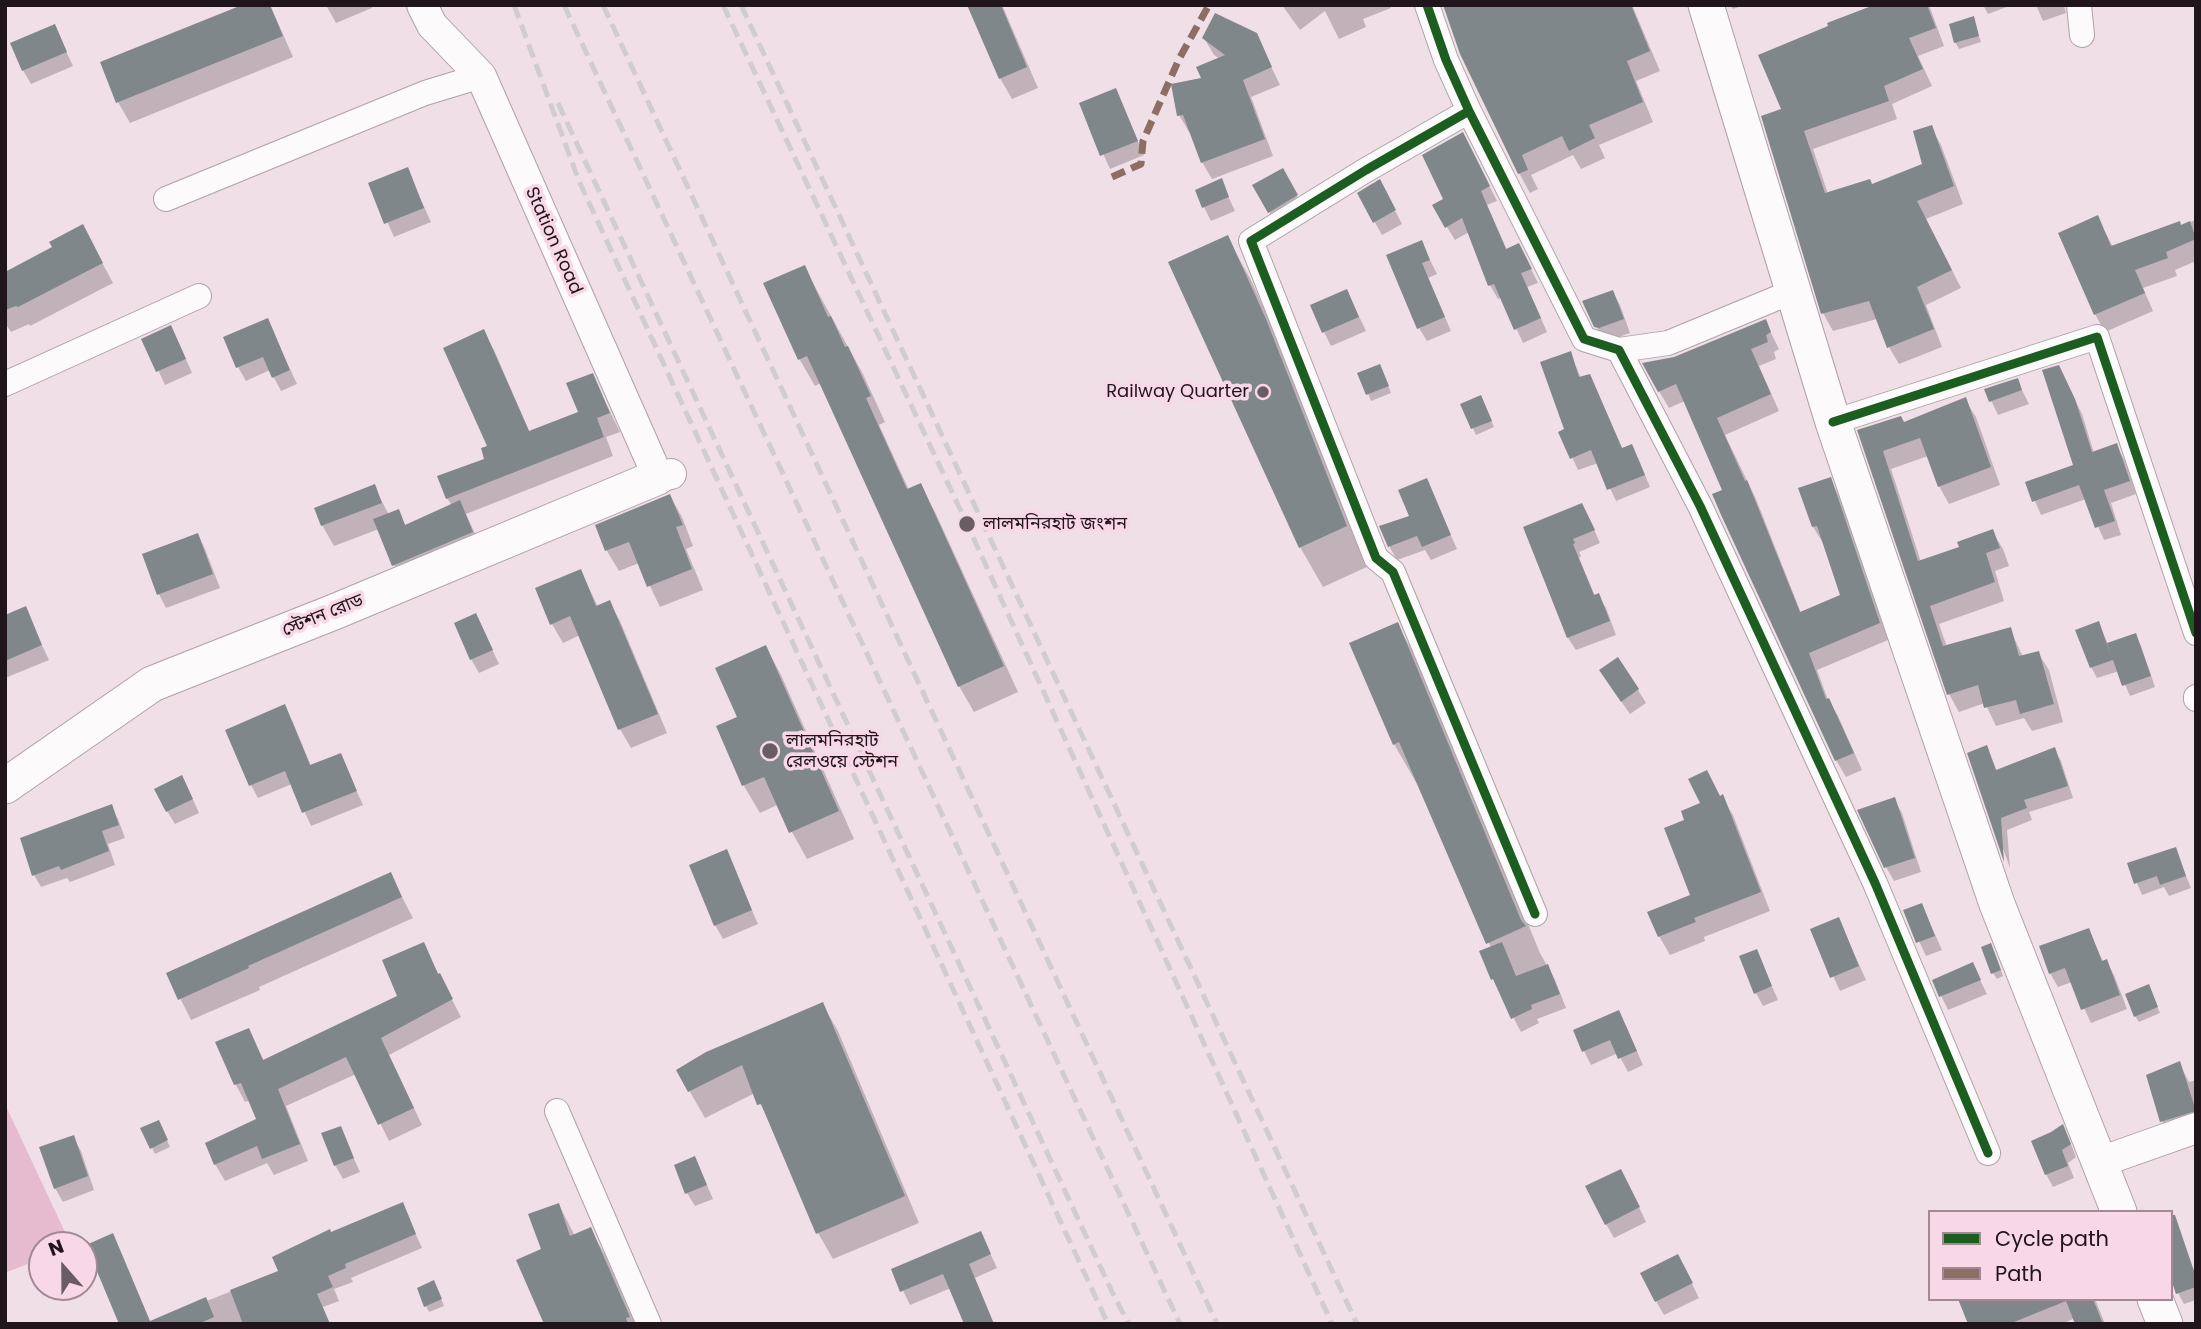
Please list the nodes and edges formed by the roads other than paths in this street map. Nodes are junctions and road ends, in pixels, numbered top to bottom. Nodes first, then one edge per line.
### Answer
1 (422, 5) edge
2 (1427, 5) edge
3 (1706, 5) edge
4 (2079, 5) edge
5 (2082, 35) dead end
6 (481, 76) junction
7 (1469, 111) junction
8 (166, 199) dead end
9 (1794, 291) junction
10 (198, 296) dead end
11 (1619, 350) junction
12 (5, 384) edge
13 (1833, 422) junction
14 (665, 476) joint
15 (2196, 633) edge
16 (5, 786) edge
17 (1535, 914) dead end
18 (557, 1111) dead end
19 (2196, 1128) edge
20 (1988, 1153) dead end
21 (2100, 1162) junction
22 (2118, 1210) edge
23 (2156, 1301) edge
24 (649, 1324) edge
25 (2165, 1324) edge

1 - 6 street, Station Road
2 - 7 street
3 - 9 main road
4 - 5 street
6 - 8 street
6 - 14 street, Station Road
7 - 11 street
7 - 17 street
9 - 11 street
9 - 13 main road
10 - 12 street
11 - 20 street
13 - 15 street
13 - 21 main road
14 - 16 main road, স্টেশন রোড
18 - 24 street
19 - 21 street
21 - 22 main road
23 - 25 main road

